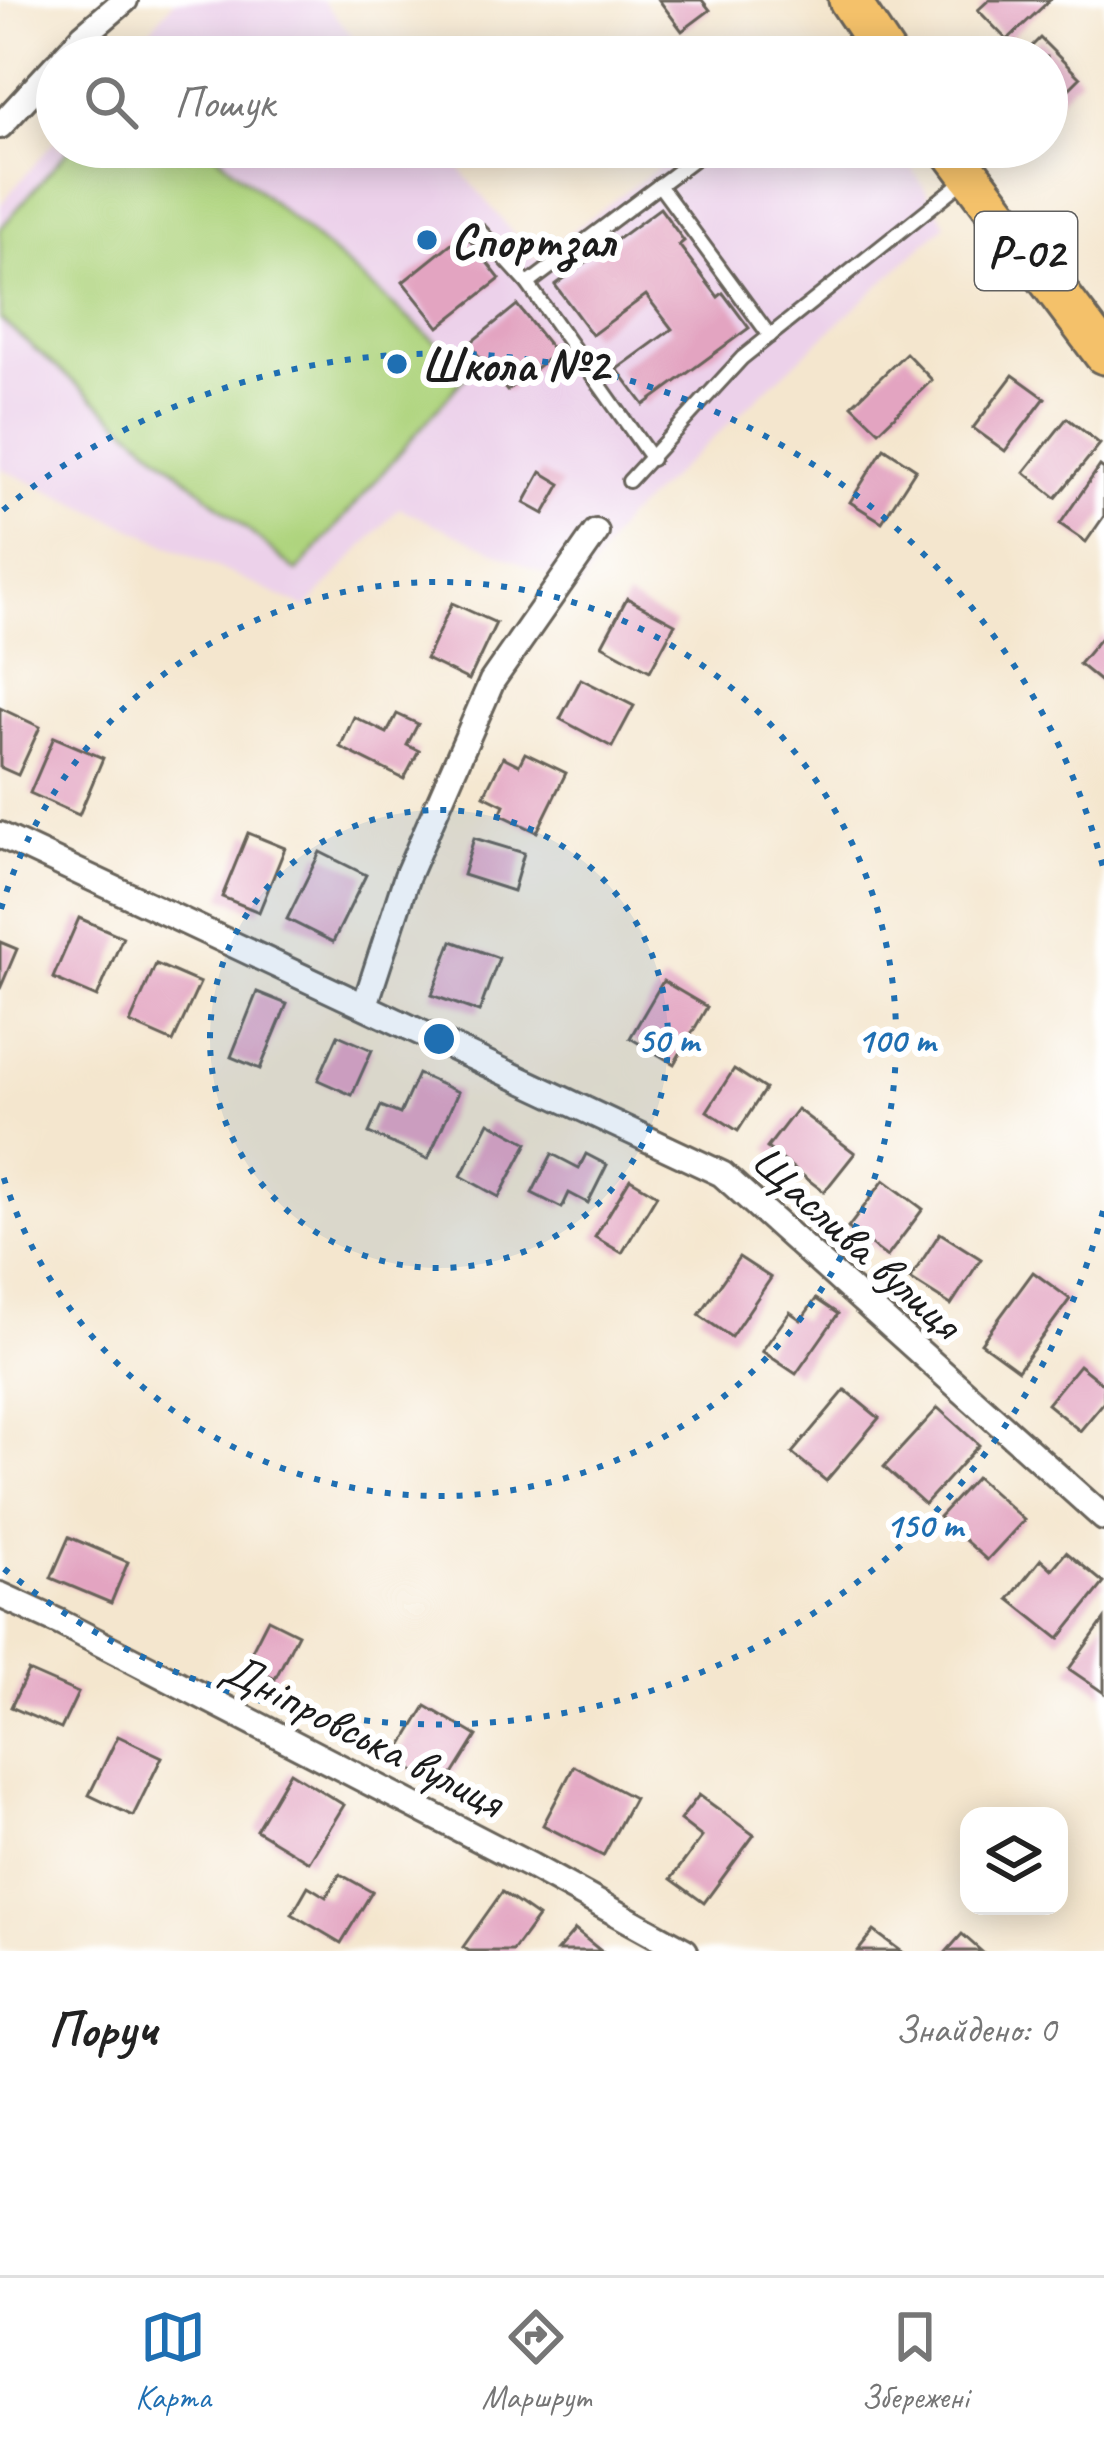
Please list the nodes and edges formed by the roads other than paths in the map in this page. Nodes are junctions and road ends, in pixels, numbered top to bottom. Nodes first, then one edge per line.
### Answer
1 (125, 0) edge
2 (83, 36) edge
3 (36, 87) edge
4 (0, 126) edge
5 (682, 168) edge
6 (952, 168) edge
7 (964, 168) edge
8 (659, 185) junction
9 (480, 232) dead end
10 (528, 284) junction
11 (770, 336) junction
12 (1104, 353) edge
13 (652, 459) junction
14 (628, 482) dead end
15 (596, 532) dead end
16 (0, 835) edge
17 (365, 1005) junction
18 (1104, 1518) edge
19 (0, 1595) edge
20 (685, 1951) edge

1 - 2 street
3 - 4 street
5 - 8 lane
6 - 11 lane
7 - 12 main road, Р-02
8 - 10 lane
8 - 11 lane
9 - 10 lane
10 - 13 lane
11 - 13 lane
13 - 14 lane
15 - 17 street
16 - 17 street, Щаслива вулиця
17 - 18 street, Щаслива вулиця
19 - 20 street, Дніпровська вулиця

